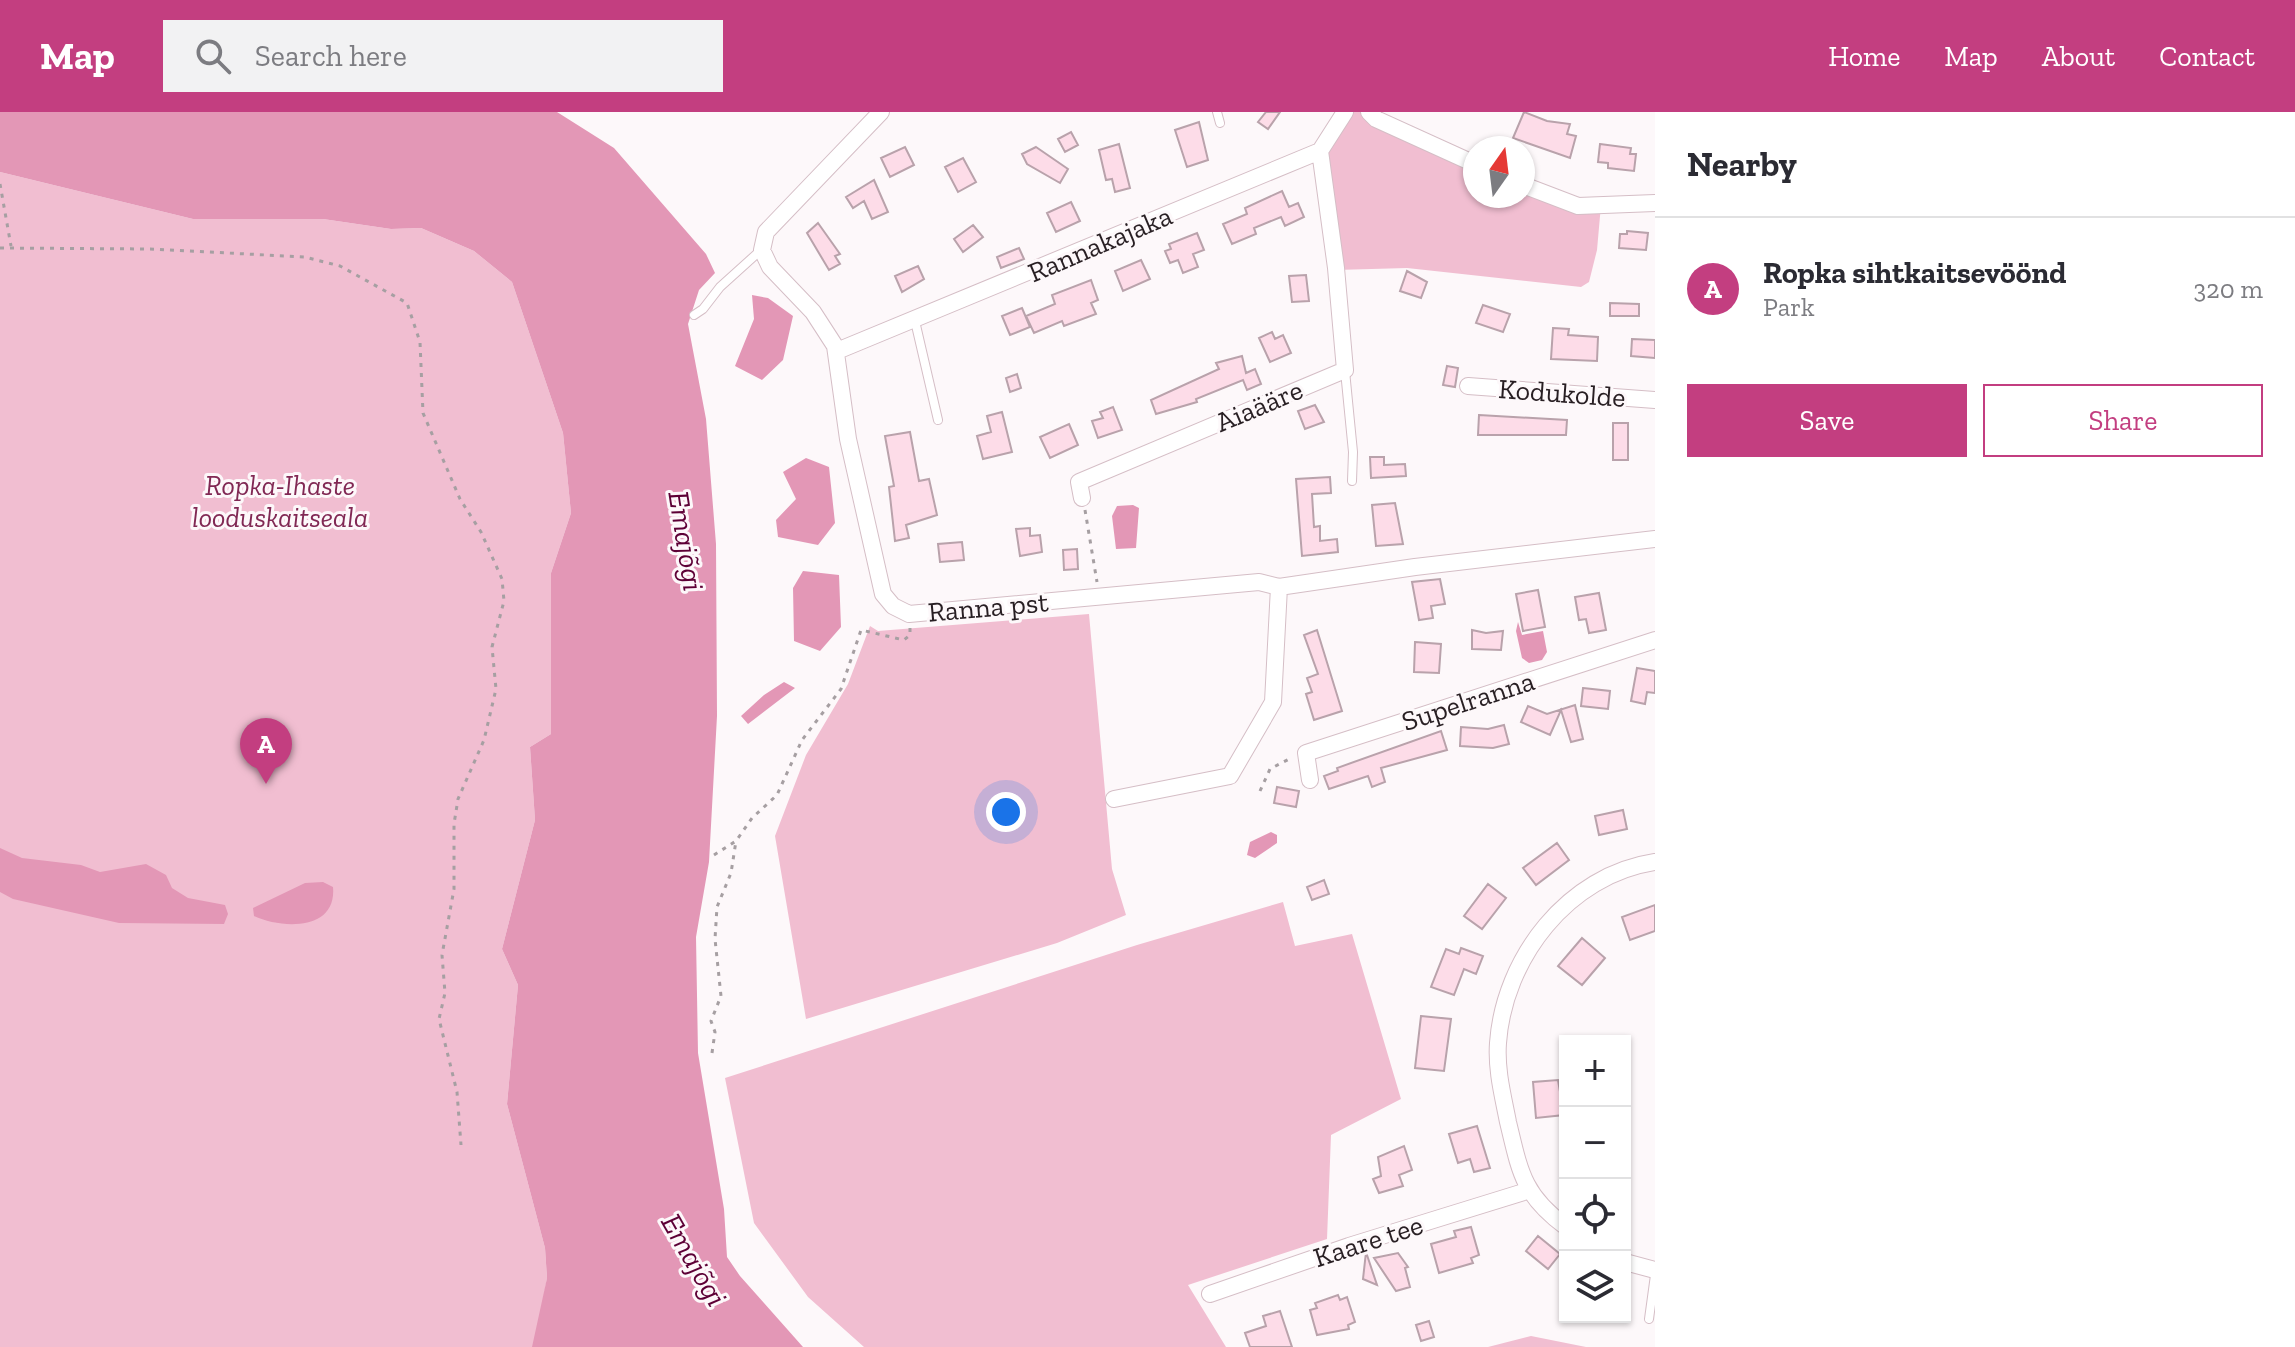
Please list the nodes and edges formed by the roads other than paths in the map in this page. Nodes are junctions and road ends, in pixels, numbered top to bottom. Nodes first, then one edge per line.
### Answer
1 (881, 112) edge
2 (1217, 112) edge
3 (1345, 112) edge
4 (1369, 112) edge
5 (1220, 123) dead end
6 (1320, 151) junction
7 (1463, 159) edge
8 (1535, 190) edge
9 (1655, 203) edge
10 (762, 250) junction
11 (694, 315) dead end
12 (915, 321) junction
13 (837, 351) junction
14 (1345, 370) junction
15 (1468, 386) dead end
16 (1655, 400) edge
17 (938, 420) dead end
18 (1352, 481) dead end
19 (1082, 498) road end
20 (1655, 539) edge
21 (1279, 587) junction
22 (1655, 640) edge
23 (1310, 780) dead end
24 (1114, 799) dead end
25 (1655, 862) edge
26 (1527, 1191) junction
27 (1559, 1220) edge
28 (1631, 1264) edge
29 (1655, 1272) edge
30 (1210, 1294) dead end
31 (1649, 1319) dead end

1 - 10 street
2 - 5 lane
3 - 6 street
4 - 7 street
6 - 12 street, Rannakajaka
6 - 14 street
8 - 9 street
10 - 11 lane
10 - 13 street, Ranna pst
12 - 13 street, Rannakajaka
12 - 17 lane
13 - 21 street, Ranna pst
14 - 18 lane
14 - 19 street, Aiaääre
15 - 16 street, Kodukolde
20 - 21 street, Ranna pst
21 - 24 street
22 - 23 street, Supelranna
25 - 26 street
26 - 27 street
26 - 30 street, Kaare tee
28 - 29 street
29 - 31 lane

